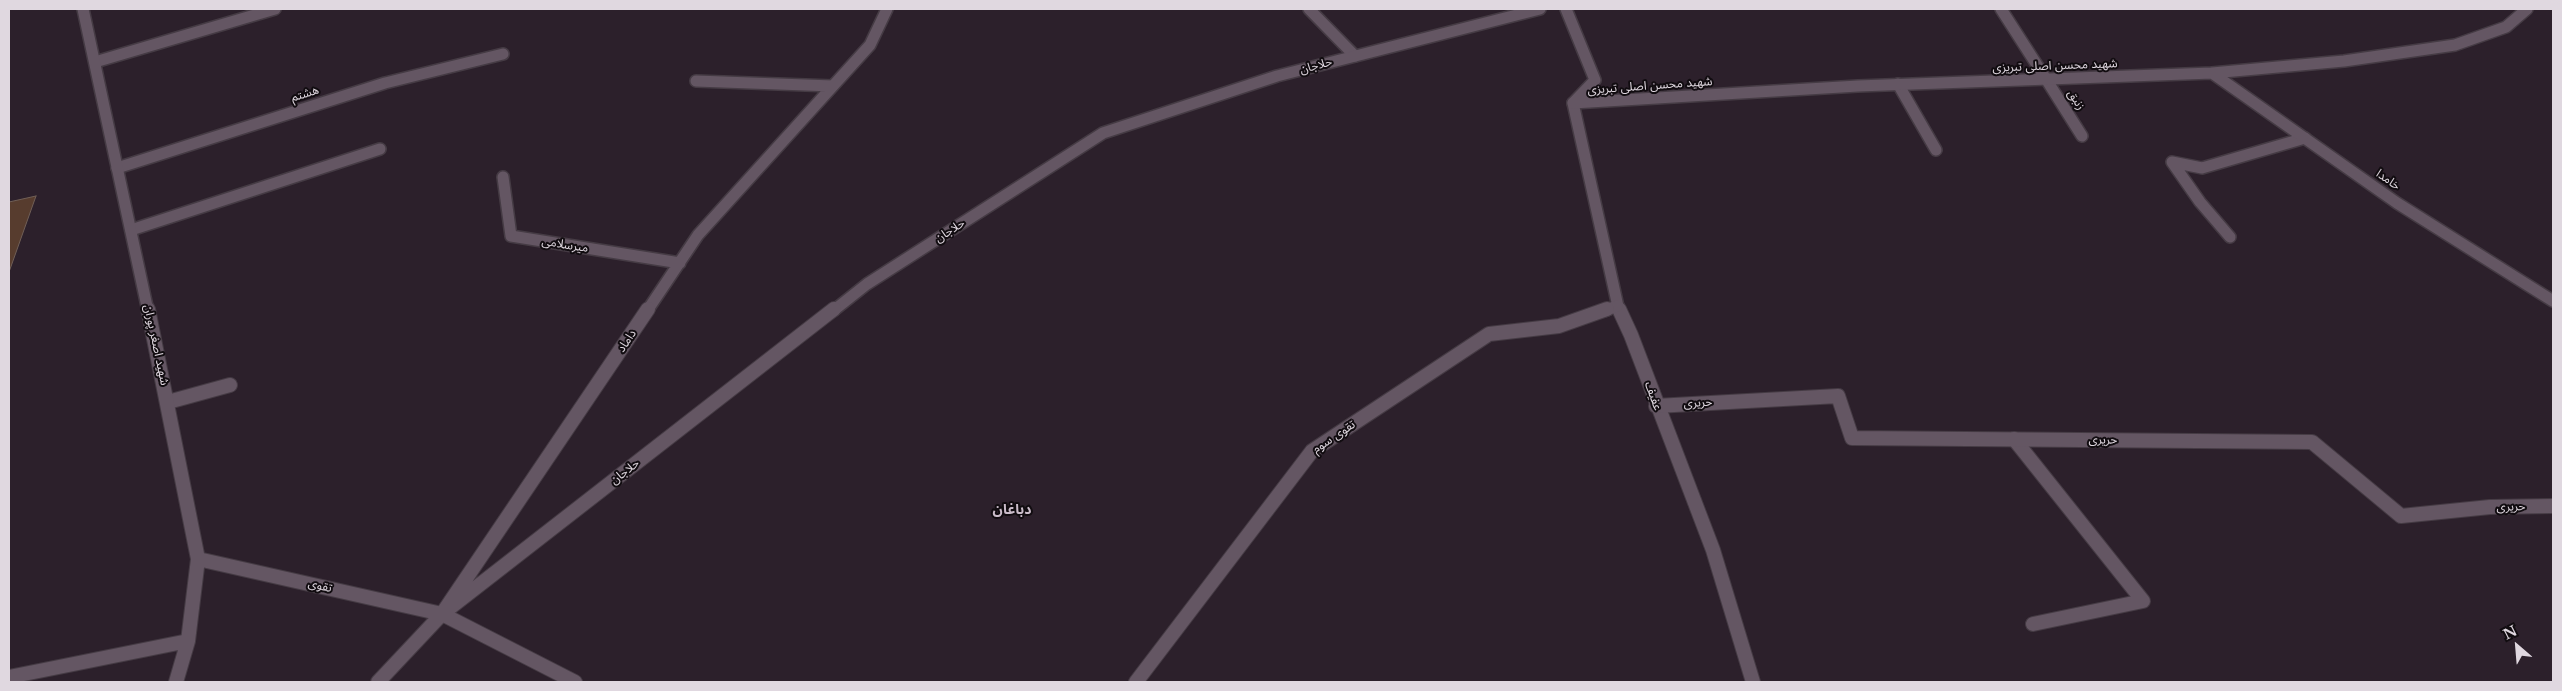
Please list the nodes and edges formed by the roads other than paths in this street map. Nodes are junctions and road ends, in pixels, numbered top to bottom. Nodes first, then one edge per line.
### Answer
1 (83, 9) edge
2 (275, 9) edge
3 (887, 9) edge
4 (1309, 9) edge
5 (1540, 9) edge
6 (1566, 9) edge
7 (2001, 9) edge
8 (2527, 9) edge
9 (503, 54) dead end
10 (1355, 56) junction
11 (95, 62) junction
12 (2212, 73) junction
13 (2046, 79) junction
14 (696, 80) dead end
15 (1898, 84) junction
16 (833, 86) junction
17 (1573, 103) junction
18 (2082, 136) dead end
19 (2305, 138) junction
20 (380, 148) dead end
21 (1936, 150) dead end
22 (117, 168) junction
23 (503, 176) dead end
24 (131, 230) junction
25 (2230, 236) dead end
26 (680, 263) junction
27 (2553, 302) edge
28 (1617, 306) junction
29 (230, 384) dead end
30 (168, 402) junction
31 (1656, 406) junction
32 (2014, 439) junction
33 (2553, 506) edge
34 (198, 559) junction
35 (442, 614) junction
36 (2032, 624) dead end
37 (188, 641) junction
38 (9, 677) edge
39 (176, 682) edge
40 (378, 682) edge
41 (575, 682) edge
42 (1136, 682) edge
43 (1753, 682) edge

1 - 11 street, شهید اصغر پوران
2 - 11 street
3 - 16 street, داماد
4 - 10 street
5 - 10 street, حلاجان
6 - 17 street
7 - 13 street, زنبق
8 - 12 street, شهید محسن اصلی تبریزی
9 - 22 street, هشتم
10 - 35 street, حلاجان
11 - 22 street, شهید اصغر پوران
12 - 13 street, شهید محسن اصلی تبریزی
12 - 19 street, خامدا
13 - 15 street, شهید محسن اصلی تبریزی
13 - 18 street, زنبق
14 - 16 street
15 - 17 street, شهید محسن اصلی تبریزی
15 - 21 street
16 - 26 street, داماد
17 - 28 street, عفیف
19 - 25 street
19 - 27 street, خامدا
20 - 24 street
22 - 24 street, شهید اصغر پوران
23 - 26 street, میرسلامی
24 - 30 street, شهید اصغر پوران
26 - 35 street, داماد
28 - 31 street, عفیف
28 - 42 street, تقوی سوم
29 - 30 street
30 - 34 street, شهید اصغر پوران
31 - 32 street, حریری
31 - 43 street, عفیف
32 - 33 street, حریری
32 - 36 street
34 - 35 street, تقوی
34 - 37 street, شهید اصغر پوران
35 - 40 street, داماد
35 - 41 street, تقوی
37 - 38 street
37 - 39 street, شهید اصغر پوران

